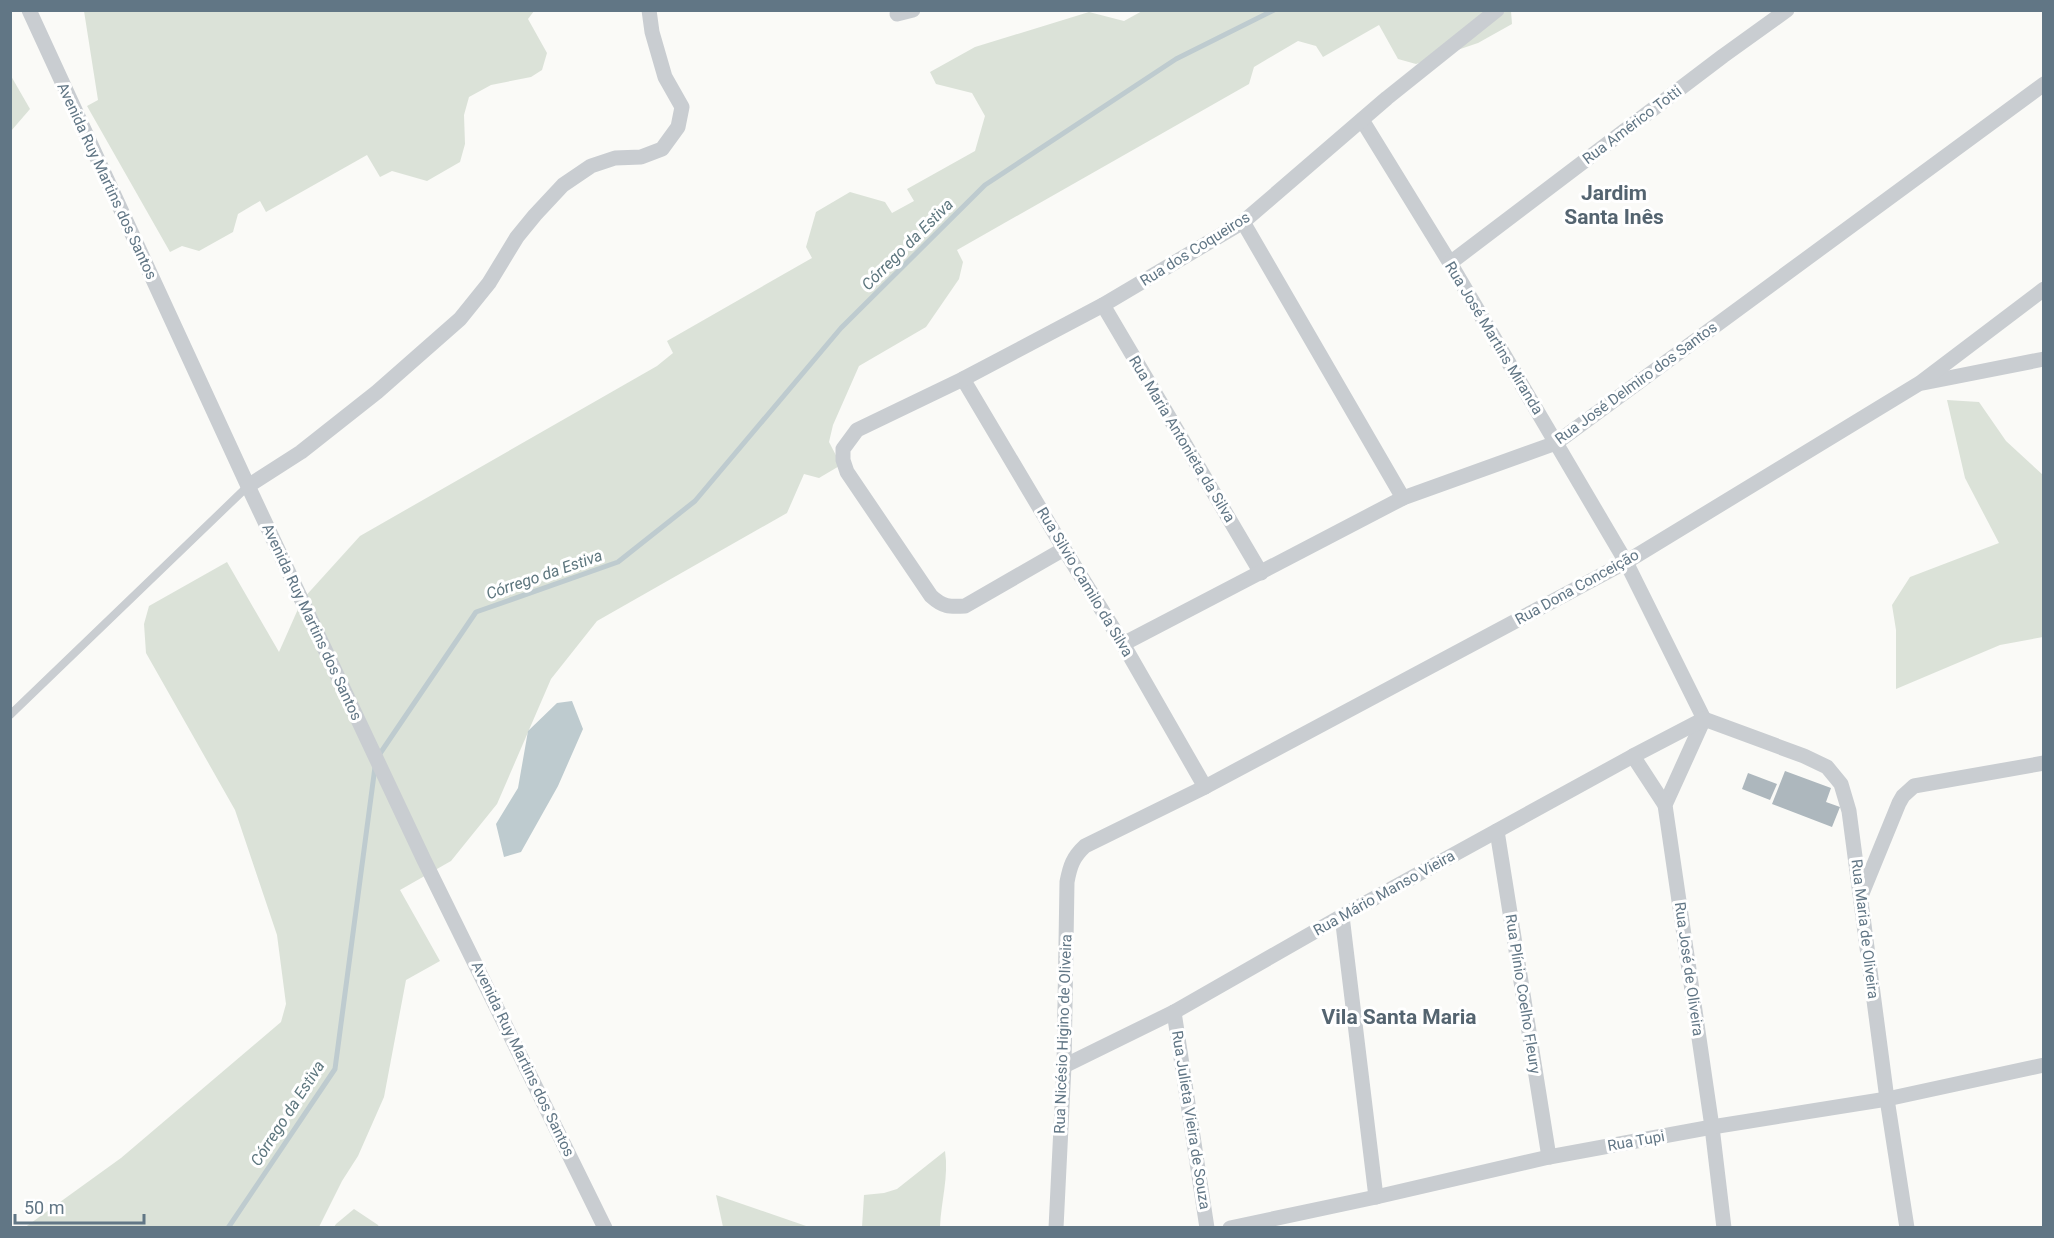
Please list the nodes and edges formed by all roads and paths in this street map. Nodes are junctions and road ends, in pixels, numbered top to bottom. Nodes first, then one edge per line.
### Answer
1 (29, 10) edge
2 (649, 10) edge
3 (913, 10) edge
4 (1497, 10) edge
5 (1787, 10) edge
6 (897, 14) dead end
7 (2043, 84) edge
8 (1362, 120) junction
9 (1243, 222) junction
10 (1450, 263) junction
11 (2043, 288) edge
12 (1103, 305) junction
13 (2043, 359) edge
14 (963, 378) junction
15 (1920, 383) junction
16 (1556, 443) junction
17 (248, 486) junction
18 (1403, 498) junction
19 (1064, 549) junction
20 (1626, 562) junction
21 (1261, 573) junction
22 (1123, 644) junction
23 (10, 715) edge
24 (1704, 719) junction
25 (1633, 756) junction
26 (2043, 763) edge
27 (1204, 786) junction
28 (1665, 805) junction
29 (1497, 831) junction
30 (1085, 846) joint
31 (1860, 898) junction
32 (1342, 916) junction
33 (1174, 1012) junction
34 (2043, 1065) edge
35 (1064, 1066) junction
36 (1887, 1099) junction
37 (1712, 1127) junction
38 (1549, 1156) junction
39 (1376, 1197) junction
40 (605, 1227) edge
41 (1056, 1227) edge
42 (1208, 1227) edge
43 (1230, 1227) edge
44 (1724, 1227) edge
45 (1907, 1227) edge

1 - 17 street, Avenida Ruy Martins dos Santos
2 - 17 street
3 - 6 street
4 - 8 street, Rua dos Coqueiros
5 - 10 street, Rua Américo Totti
7 - 16 street, Rua José Delmiro dos Santos
8 - 9 street, Rua dos Coqueiros
8 - 10 street, Rua José Martins Miranda
9 - 12 street, Rua dos Coqueiros
9 - 18 street
10 - 16 street, Rua José Martins Miranda
11 - 15 street, Rua Dona Conceição
12 - 14 street, Rua dos Coqueiros
12 - 21 street, Rua Maria Antonieta da Silva
13 - 15 street
14 - 19 street, Rua Silvio Camilo da Silva
14 - 19 street, Rua dos Coqueiros
15 - 20 street, Rua Dona Conceição
16 - 18 street, Rua José Delmiro dos Santos
16 - 20 street, Rua José Martins Miranda
17 - 23 lane
17 - 40 street, Avenida Ruy Martins dos Santos
18 - 21 street, Rua José Delmiro dos Santos
19 - 22 street, Rua Silvio Camilo da Silva
20 - 24 street, Rua José Martins Miranda
20 - 27 street, Rua Dona Conceição
21 - 22 street, Rua José Delmiro dos Santos
22 - 27 street, Rua Silvio Camilo da Silva
24 - 25 street, Rua Mário Manso Vieira
24 - 28 street
24 - 31 street, Rua Maria de Oliveira
25 - 28 street
25 - 29 street, Rua Mário Manso Vieira
26 - 31 street
27 - 30 street, Rua Dona Conceição
28 - 37 street, Rua José de Oliveira
29 - 32 street, Rua Mário Manso Vieira
29 - 38 street, Rua Plínio Coelho Fleury
30 - 35 street, Rua Nicésio Higino de Oliveira
31 - 36 street, Rua Maria de Oliveira
32 - 33 street, Rua Mário Manso Vieira
32 - 39 street
33 - 35 street, Rua Mário Manso Vieira
33 - 42 street, Rua Julieta Vieira de Souza
34 - 36 street, Rua Tupi
35 - 41 street, Rua Nicésio Higino de Oliveira
36 - 37 street, Rua Tupi
36 - 45 street, Rua Maria de Oliveira
37 - 38 street, Rua Tupi
37 - 44 street, Rua José de Oliveira
38 - 39 street, Rua Tupi
39 - 43 street, Rua Tupi

